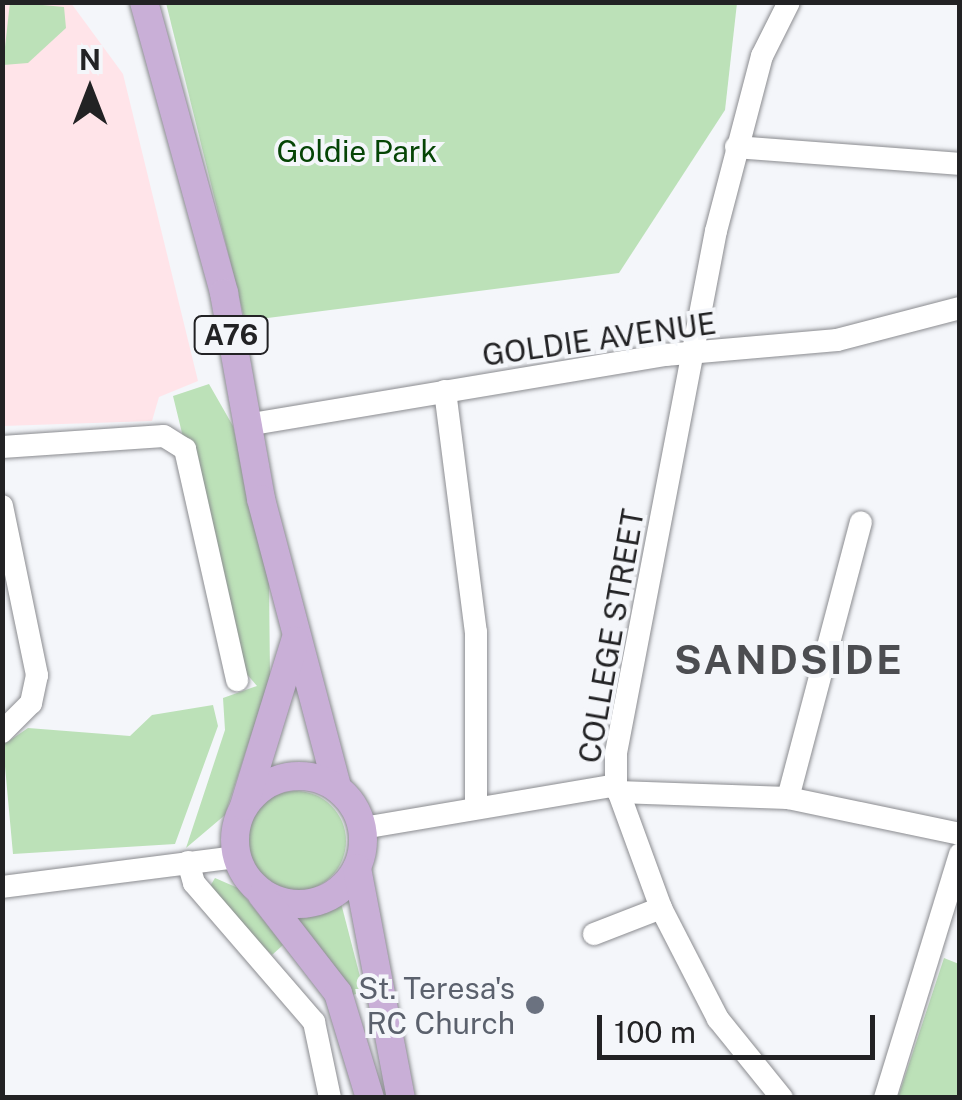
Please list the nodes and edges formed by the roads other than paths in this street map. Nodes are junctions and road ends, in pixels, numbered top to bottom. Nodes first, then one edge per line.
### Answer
1 (127, 2) edge
2 (144, 2) edge
3 (789, 2) edge
4 (153, 33) junction
5 (736, 147) junction
6 (960, 164) edge
7 (960, 308) edge
8 (694, 354) junction
9 (445, 391) junction
10 (246, 426) junction
11 (2, 447) edge
12 (2, 506) edge
13 (861, 522) dead end
14 (6, 534) edge
15 (296, 640) junction
16 (237, 680) dead end
17 (2, 732) edge
18 (336, 787) junction
19 (617, 788) junction
20 (788, 798) junction
21 (476, 806) junction
22 (244, 807) junction
23 (363, 828) junction
24 (960, 834) edge
25 (960, 854) edge
26 (237, 857) junction
27 (188, 862) junction
28 (357, 868) junction
29 (2, 886) edge
30 (255, 886) junction
31 (661, 908) junction
32 (594, 934) dead end
33 (330, 1098) edge
34 (370, 1098) edge
35 (401, 1098) edge
36 (782, 1098) edge
37 (884, 1098) edge

1 - 4 main road, A76
2 - 4 main road, A76
3 - 5 street, COLLEGE STREET
4 - 10 main road, A76
5 - 6 street
5 - 8 street, COLLEGE STREET
7 - 8 street, GOLDIE AVENUE
8 - 9 street, GOLDIE AVENUE
8 - 19 street, COLLEGE STREET
9 - 10 street, GOLDIE AVENUE
9 - 21 street
10 - 15 main road, A76
11 - 16 street
12 - 14 street
13 - 20 street
14 - 17 street
15 - 18 main road, A76
15 - 22 main road
18 - 22 main road
18 - 23 main road, A76
19 - 20 street
19 - 21 street
19 - 31 street, COLLEGE STREET
20 - 24 street
21 - 23 street
22 - 26 main road
23 - 28 main road
25 - 37 street
26 - 27 street
26 - 30 main road
27 - 29 street
27 - 33 street
28 - 30 main road
28 - 35 main road
30 - 34 main road
31 - 32 street
31 - 36 street, COLLEGE STREET

